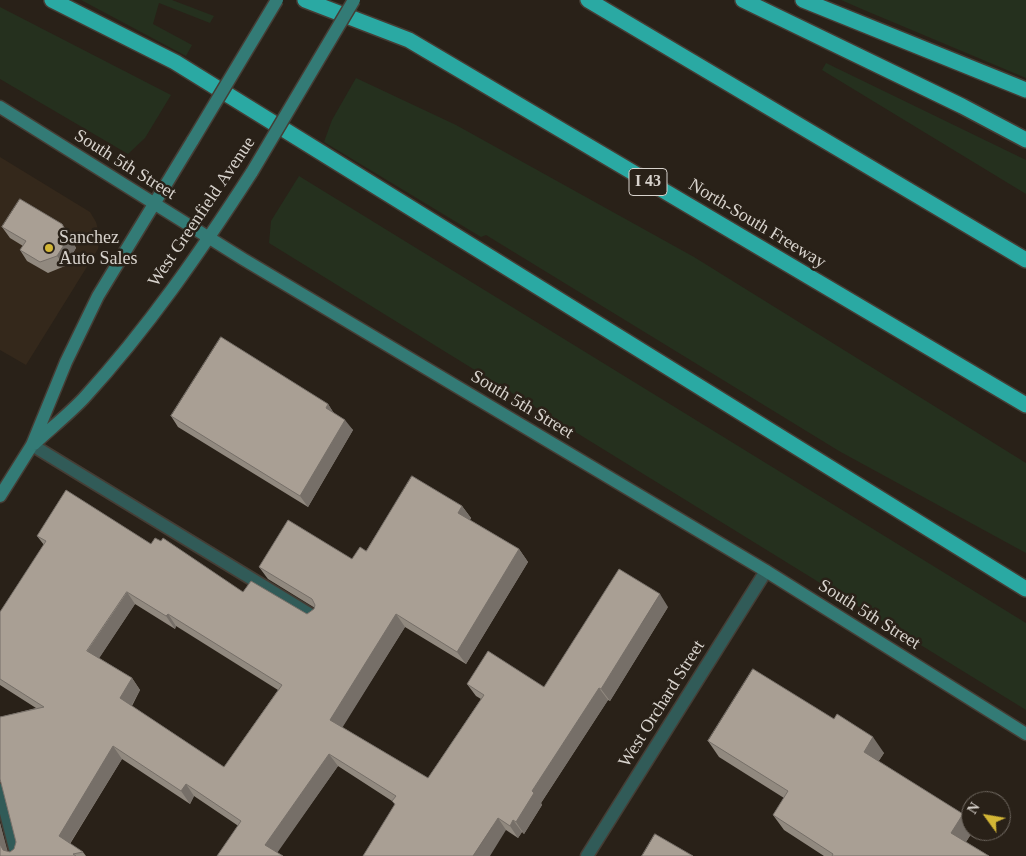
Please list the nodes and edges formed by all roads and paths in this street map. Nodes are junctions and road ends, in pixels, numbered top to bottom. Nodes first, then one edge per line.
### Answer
1 (52, 0) edge
2 (277, 0) edge
3 (304, 0) edge
4 (354, 0) edge
5 (588, 0) edge
6 (743, 0) edge
7 (802, 0) edge
8 (1026, 90) edge
9 (0, 107) edge
10 (1026, 140) edge
11 (154, 204) junction
12 (210, 238) junction
13 (1026, 260) edge
14 (1026, 405) edge
15 (32, 445) junction
16 (0, 496) edge
17 (766, 571) junction
18 (1026, 589) edge
19 (316, 618) edge
20 (1026, 734) edge
21 (0, 790) edge
22 (17, 856) edge
23 (587, 856) edge

1 - 18 highway
2 - 11 street, West Greenfield Avenue, bridge
3 - 14 highway, North-South Freeway / I 43
4 - 12 street, West Greenfield Avenue, bridge
5 - 13 highway
6 - 10 highway
7 - 8 highway
9 - 11 street, South 5th Street
11 - 12 street, South 5th Street
11 - 15 street, West Greenfield Avenue
12 - 15 street, West Greenfield Avenue
12 - 17 street, South 5th Street
15 - 16 street, West Greenfield Avenue
15 - 19 street
17 - 20 street, South 5th Street
17 - 23 street, West Orchard Street
21 - 22 street

